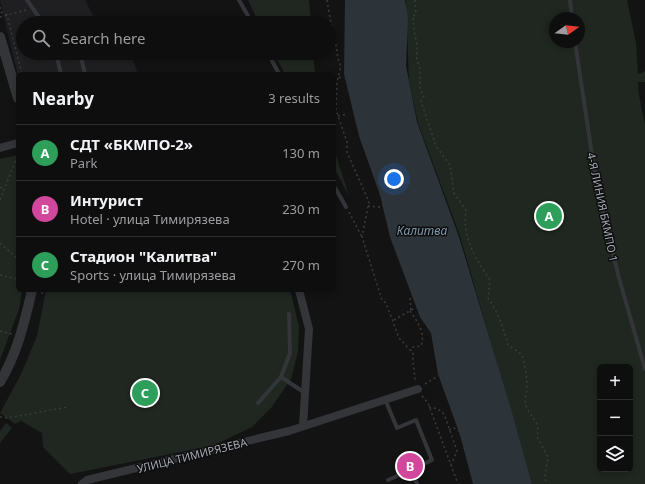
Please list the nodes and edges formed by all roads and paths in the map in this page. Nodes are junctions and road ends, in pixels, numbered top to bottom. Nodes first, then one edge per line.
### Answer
1 (27, 0) edge
2 (240, 0) edge
3 (327, 0) edge
4 (415, 0) edge
5 (570, 0) edge
6 (0, 7) edge
7 (32, 9) junction
8 (571, 12) edge
9 (7, 15) junction
10 (38, 16) edge
11 (248, 16) edge
12 (329, 16) edge
13 (0, 17) edge
14 (0, 37) edge
15 (336, 43) edge
16 (576, 48) edge
17 (16, 50) edge
18 (18, 60) edge
19 (58, 60) edge
20 (82, 60) edge
21 (272, 60) edge
22 (21, 72) edge
23 (61, 72) edge
24 (85, 72) edge
25 (278, 72) edge
26 (339, 76) junction
27 (343, 80) dead end
28 (16, 92) edge
29 (347, 114) dead end
30 (338, 116) junction
31 (16, 144) edge
32 (0, 148) edge
33 (16, 159) edge
34 (0, 188) edge
35 (4, 189) junction
36 (336, 190) edge
37 (0, 200) edge
38 (387, 205) dead end
39 (368, 206) junction
40 (346, 207) joint
41 (362, 237) junction
42 (0, 243) edge
43 (16, 257) edge
44 (0, 275) edge
45 (16, 279) edge
46 (37, 292) edge
47 (299, 292) edge
48 (410, 298) dead end
49 (414, 309) dead end
50 (411, 311) junction
51 (289, 314) dead end
52 (394, 320) junction
53 (421, 320) dead end
54 (418, 322) junction
55 (0, 331) edge
56 (13, 335) dead end
57 (411, 351) junction
58 (645, 369) edge
59 (438, 376) dead end
60 (281, 377) junction
61 (0, 382) edge
62 (417, 389) junction
63 (305, 393) junction
64 (258, 402) dead end
65 (387, 404) dead end
66 (68, 407) dead end
67 (429, 407) junction
68 (0, 417) edge
69 (303, 426) junction
70 (449, 430) junction
71 (459, 431) dead end
72 (451, 465) junction
73 (411, 470) junction
74 (388, 480) dead end
75 (82, 484) edge
76 (417, 484) edge
77 (458, 484) edge
78 (546, 484) edge

1 - 7 lane
2 - 11 lane
3 - 12 path
4 - 78 path
5 - 8 lane
6 - 9 path
7 - 9 path
7 - 10 lane
9 - 13 path
9 - 17 path
14 - 28 street
15 - 26 path
16 - 58 lane, 4-Я ЛИНИЯ БКМПО 1
18 - 22 path
19 - 23 lane
20 - 24 lane
21 - 25 lane
26 - 27 path
26 - 30 path
29 - 30 path
30 - 39 path
31 - 32 street
33 - 35 path
34 - 35 path
35 - 37 path
36 - 40 lane
38 - 39 path
39 - 41 path
40 - 41 path
41 - 52 path
42 - 43 path
44 - 45 path
46 - 61 street
47 - 63 street
48 - 50 path
49 - 50 path
50 - 52 path
50 - 54 path
51 - 60 lane
52 - 57 path
53 - 54 path
54 - 57 path
55 - 56 path
57 - 62 path
59 - 62 path
60 - 63 lane
60 - 64 lane
62 - 67 path
62 - 69 street, УЛИЦА ТИМИРЯЗЕВА
63 - 69 street
65 - 73 lane
66 - 68 path
67 - 70 path
67 - 72 path
69 - 75 street, УЛИЦА ТИМИРЯЗЕВА
70 - 71 path
70 - 72 path
72 - 77 path
73 - 74 lane
73 - 76 lane

